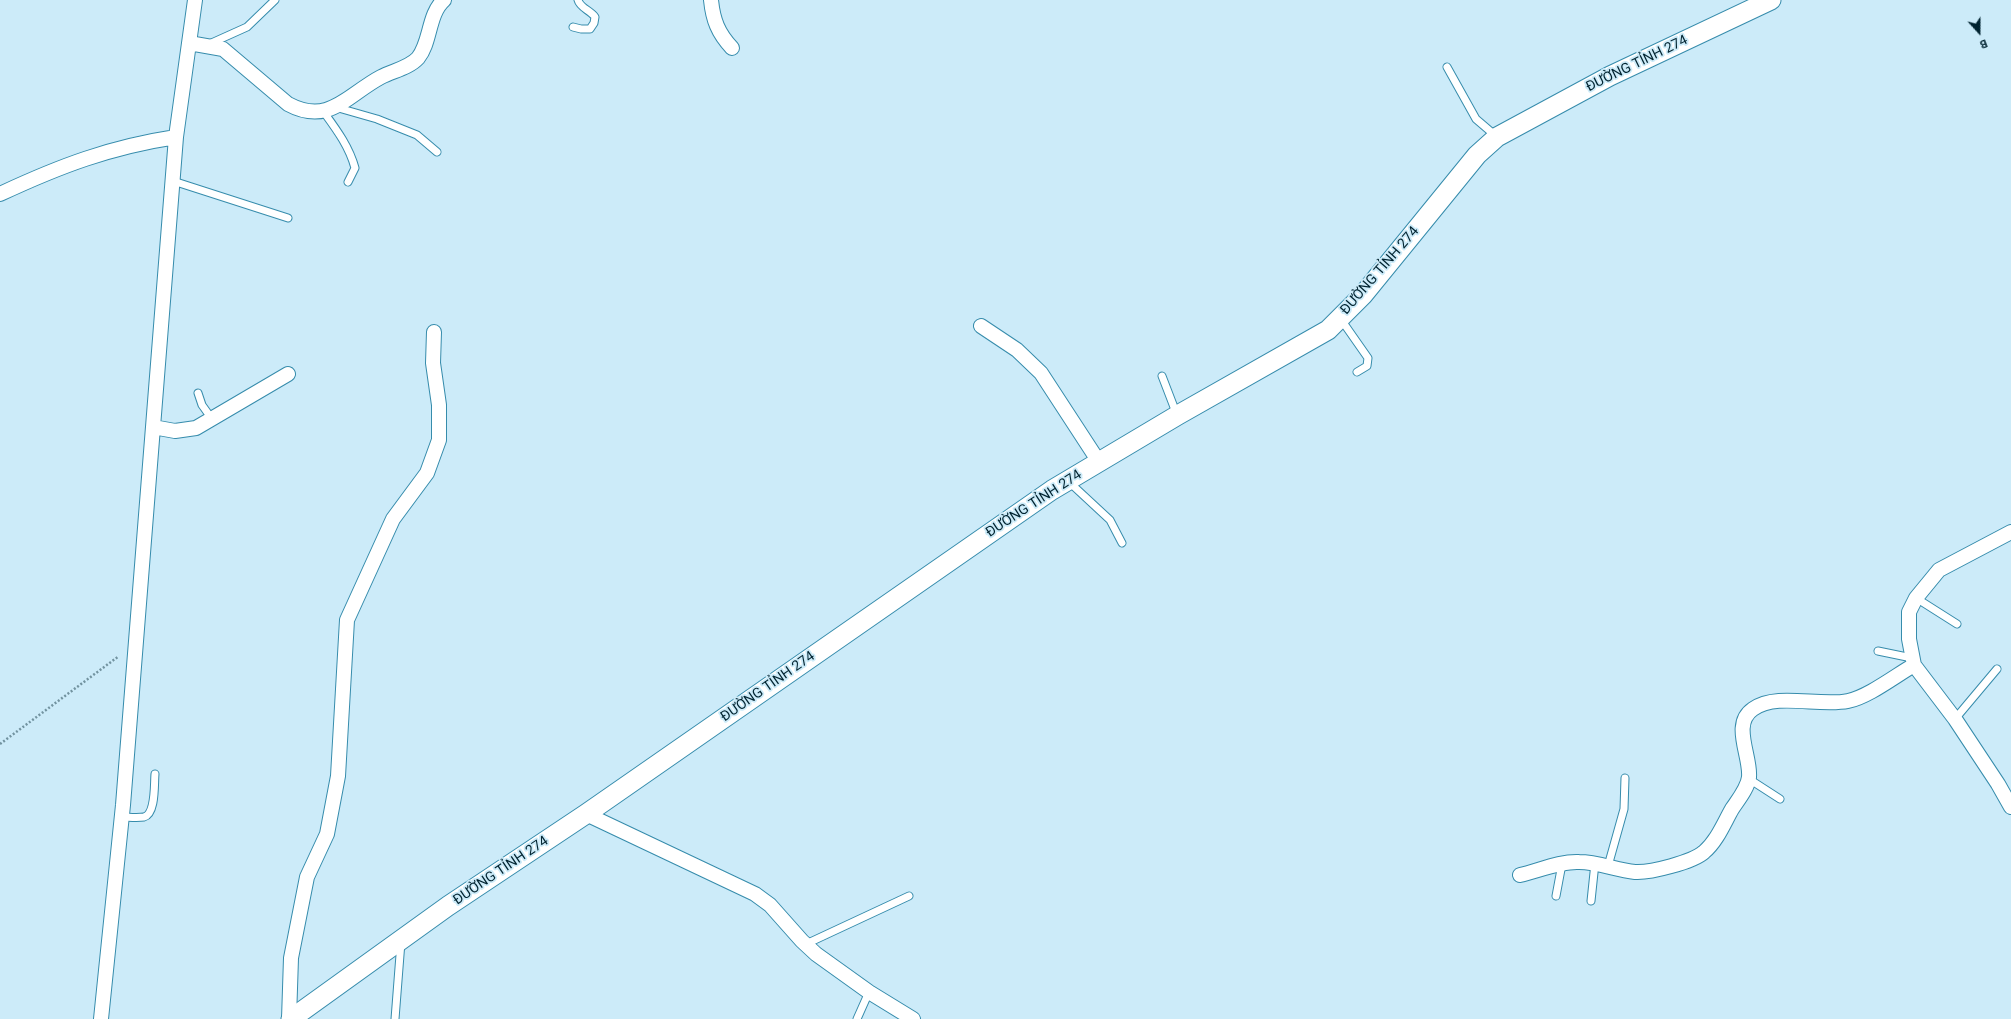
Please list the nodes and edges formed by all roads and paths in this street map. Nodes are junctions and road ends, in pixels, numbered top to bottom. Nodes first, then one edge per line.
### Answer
1 (195, 0) edge
2 (275, 0) edge
3 (444, 0) edge
4 (578, 0) edge
5 (710, 0) edge
6 (1771, 0) edge
7 (573, 27) dead end
8 (190, 42) junction
9 (207, 45) junction
10 (732, 48) dead end
11 (1447, 67) dead end
12 (329, 109) junction
13 (176, 137) junction
14 (1497, 137) junction
15 (437, 152) dead end
16 (173, 181) junction
17 (348, 182) dead end
18 (0, 194) edge
19 (288, 218) dead end
20 (1340, 318) junction
21 (982, 326) dead end
22 (434, 332) dead end
23 (1357, 372) dead end
24 (288, 374) dead end
25 (1162, 376) dead end
26 (198, 393) dead end
27 (1178, 415) junction
28 (212, 419) junction
29 (153, 426) junction
30 (1099, 462) junction
31 (1068, 480) junction
32 (2011, 532) edge
33 (1122, 542) dead end
34 (1916, 598) junction
35 (1956, 624) dead end
36 (136, 644) junction
37 (1878, 651) dead end
38 (1913, 661) junction
39 (1998, 669) dead end
40 (1955, 719) junction
41 (0, 744) edge
42 (155, 774) dead end
43 (1625, 778) dead end
44 (1749, 779) junction
45 (1780, 798) dead end
46 (2011, 807) edge
47 (586, 814) junction
48 (122, 817) junction
49 (1562, 864) junction
50 (1602, 864) junction
51 (1520, 875) dead end
52 (909, 896) dead end
53 (1556, 896) dead end
54 (1591, 901) dead end
55 (401, 940) junction
56 (806, 944) junction
57 (869, 992) junction
58 (101, 1019) edge
59 (290, 1019) edge
60 (395, 1019) edge
61 (856, 1019) edge
62 (913, 1019) edge

1 - 8 street
2 - 9 lane
3 - 12 street
4 - 7 lane
5 - 10 street
6 - 14 main road, ĐƯỜNG TỈNH 274
8 - 9 street
8 - 13 street
9 - 12 street
11 - 14 lane
12 - 15 lane
12 - 17 lane
13 - 16 street
13 - 18 street
14 - 20 main road, ĐƯỜNG TỈNH 274
16 - 19 lane
16 - 29 street
20 - 23 lane
20 - 27 main road, ĐƯỜNG TỈNH 274
21 - 30 street
22 - 59 street
24 - 28 street
25 - 27 lane
26 - 28 lane
27 - 30 main road, ĐƯỜNG TỈNH 274
28 - 29 street
29 - 36 street
30 - 31 main road, ĐƯỜNG TỈNH 274
31 - 33 lane
31 - 47 main road, ĐƯỜNG TỈNH 274
32 - 34 street
34 - 35 lane
34 - 38 street
36 - 41 path
36 - 48 street
37 - 38 lane
38 - 40 street
38 - 44 street
39 - 40 lane
40 - 46 street
42 - 48 lane
43 - 50 lane
44 - 45 lane
44 - 50 street
47 - 55 main road, ĐƯỜNG TỈNH 274
47 - 56 street
48 - 58 street
49 - 50 street
49 - 51 street
49 - 53 lane
50 - 54 lane
52 - 56 lane
55 - 59 main road, ĐƯỜNG TỈNH 274
55 - 60 lane
56 - 57 street
57 - 61 lane
57 - 62 street

